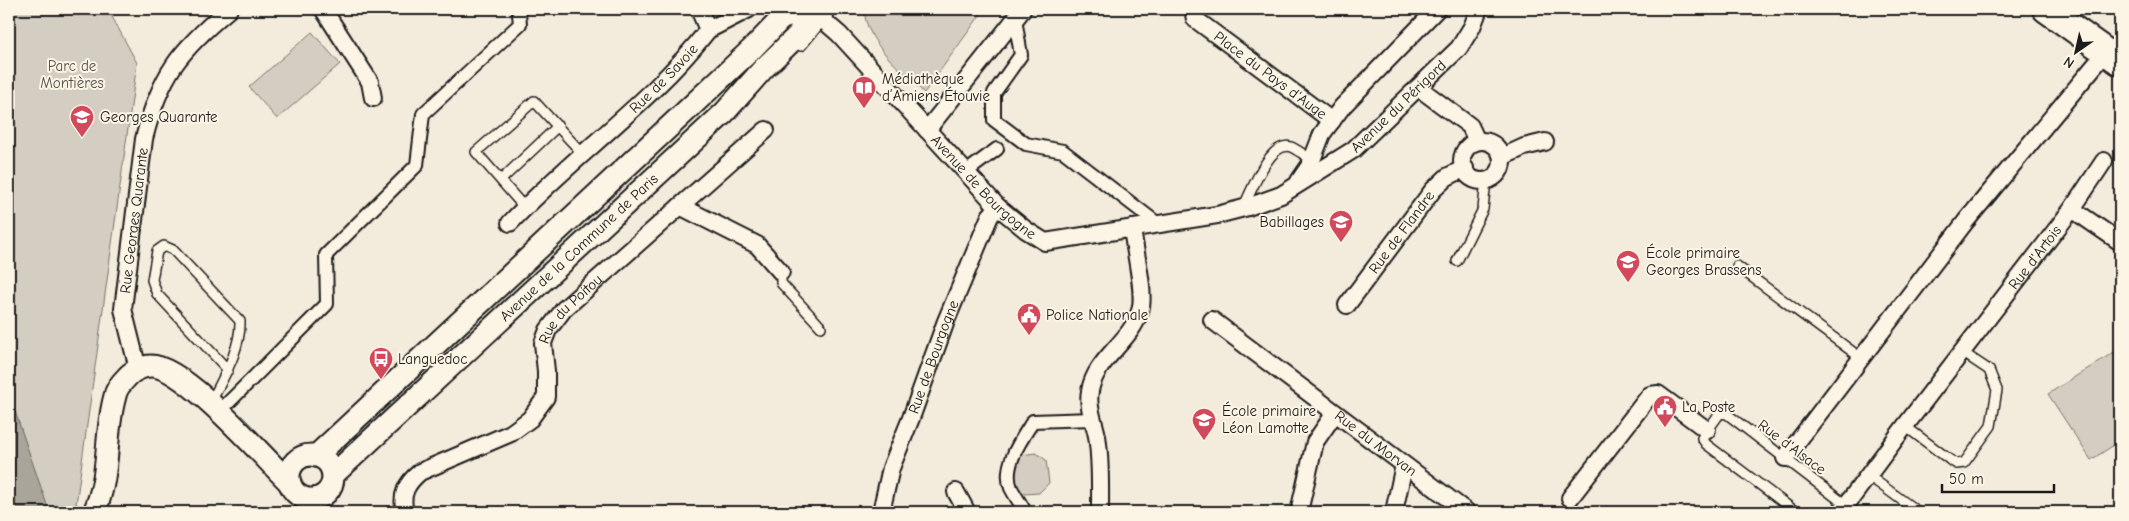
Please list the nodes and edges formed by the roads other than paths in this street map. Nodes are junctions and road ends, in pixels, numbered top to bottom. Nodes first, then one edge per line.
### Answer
1 (229, 9) edge
2 (323, 9) edge
3 (521, 9) edge
4 (699, 9) edge
5 (748, 9) edge
6 (1198, 9) edge
7 (1437, 9) edge
8 (1479, 9) edge
9 (2046, 9) edge
10 (816, 11) edge
11 (784, 14) edge
12 (1019, 14) edge
13 (708, 30) junction
14 (796, 51) dead end
15 (2113, 57) edge
16 (768, 79) dead end
17 (1419, 88) junction
18 (373, 98) dead end
19 (724, 113) junction
20 (1332, 121) junction
21 (558, 126) junction
22 (766, 130) dead end
23 (927, 130) junction
24 (1477, 141) junction
25 (1544, 142) dead end
26 (997, 149) dead end
27 (582, 153) junction
28 (1502, 157) junction
29 (1312, 159) junction
30 (2104, 161) dead end
31 (1465, 168) junction
32 (966, 172) junction
33 (501, 180) junction
34 (1486, 180) junction
35 (1297, 184) junction
36 (680, 206) junction
37 (524, 207) junction
38 (998, 207) junction
39 (1243, 208) junction
40 (2072, 209) junction
41 (510, 223) dead end
42 (1158, 224) junction
43 (1132, 228) junction
44 (2120, 242) edge
45 (1457, 261) dead end
46 (1737, 266) dead end
47 (781, 272) joint
48 (1346, 305) dead end
49 (1212, 320) dead end
50 (821, 327) dead end
51 (1962, 352) junction
52 (1862, 358) junction
53 (138, 369) junction
54 (228, 370) junction
55 (215, 407) junction
56 (1335, 413) junction
57 (1092, 419) junction
58 (1905, 426) junction
59 (1707, 430) junction
60 (258, 451) junction
61 (310, 456) junction
62 (1785, 458) junction
63 (1404, 465) junction
64 (1869, 476) junction
65 (956, 492) dead end
66 (330, 493) edge
67 (302, 498) edge
68 (1570, 498) dead end
69 (1844, 509) edge
70 (94, 512) edge
71 (405, 512) edge
72 (881, 512) edge
73 (967, 512) edge
74 (1025, 512) edge
75 (1100, 512) edge
76 (1299, 512) edge
77 (1394, 512) edge
78 (1467, 512) edge
79 (1796, 512) edge
80 (1918, 512) edge

1 - 53 street, Rue Georges Quarante
2 - 18 street
3 - 55 street
4 - 13 street, Rue de Savoie
5 - 13 street
6 - 20 street, Place du Pays d'Auge
7 - 20 street, Avenue du Périgord
8 - 17 street, Avenue du Périgord
9 - 15 main road
10 - 11 street, Avenue de la Commune de Paris
10 - 14 lane
10 - 19 street, Avenue de la Commune de Paris
10 - 23 street, Avenue de Bourgogne
11 - 61 street, Avenue de la Commune de Paris
12 - 23 street
12 - 42 street
13 - 27 street, Rue de Savoie
15 - 52 street
16 - 19 lane
17 - 24 street
17 - 35 street, Avenue du Périgord
19 - 66 street, Avenue de la Commune de Paris
20 - 29 street, Avenue du Périgord
21 - 27 lane
21 - 33 lane
21 - 33 lane
22 - 36 street, Rue du Poitou
23 - 32 street, Avenue de Bourgogne
24 - 28 street
24 - 31 street
25 - 28 street
26 - 32 street
27 - 37 street, Rue de Savoie
28 - 34 street
29 - 35 street, Avenue du Périgord
29 - 39 lane
30 - 40 street, Rue d'Artois
31 - 34 street
31 - 48 street, Rue de Flandre
32 - 38 street, Avenue de Bourgogne
33 - 37 lane
34 - 45 lane
35 - 39 street, Avenue du Périgord
36 - 47 street
36 - 71 street, Rue du Poitou
37 - 41 street, Rue de Savoie
38 - 43 street, Avenue de Bourgogne
38 - 72 street, Rue de Bourgogne
39 - 42 street, Avenue du Périgord
40 - 44 street
40 - 51 street, Rue d'Artois
42 - 43 street, Avenue du Périgord
43 - 57 street
46 - 52 lane
47 - 50 lane
49 - 56 street, Rue du Morvan
51 - 58 street, Rue d'Artois
51 - 58 lane
52 - 62 street
53 - 55 street
53 - 70 street
54 - 54 lane
54 - 55 lane
55 - 60 street
56 - 63 street, Rue du Morvan
56 - 76 street
57 - 74 street
57 - 75 street
58 - 64 street, Rue d'Artois
59 - 62 lane, Rue d'Alsace
59 - 68 street
59 - 79 lane
60 - 61 street
60 - 67 street
61 - 66 street
61 - 67 street
62 - 69 lane, Rue d'Alsace
63 - 77 street
63 - 78 street, Rue du Morvan
64 - 69 street, Rue d'Artois
64 - 80 lane
65 - 73 street
66 - 67 street

